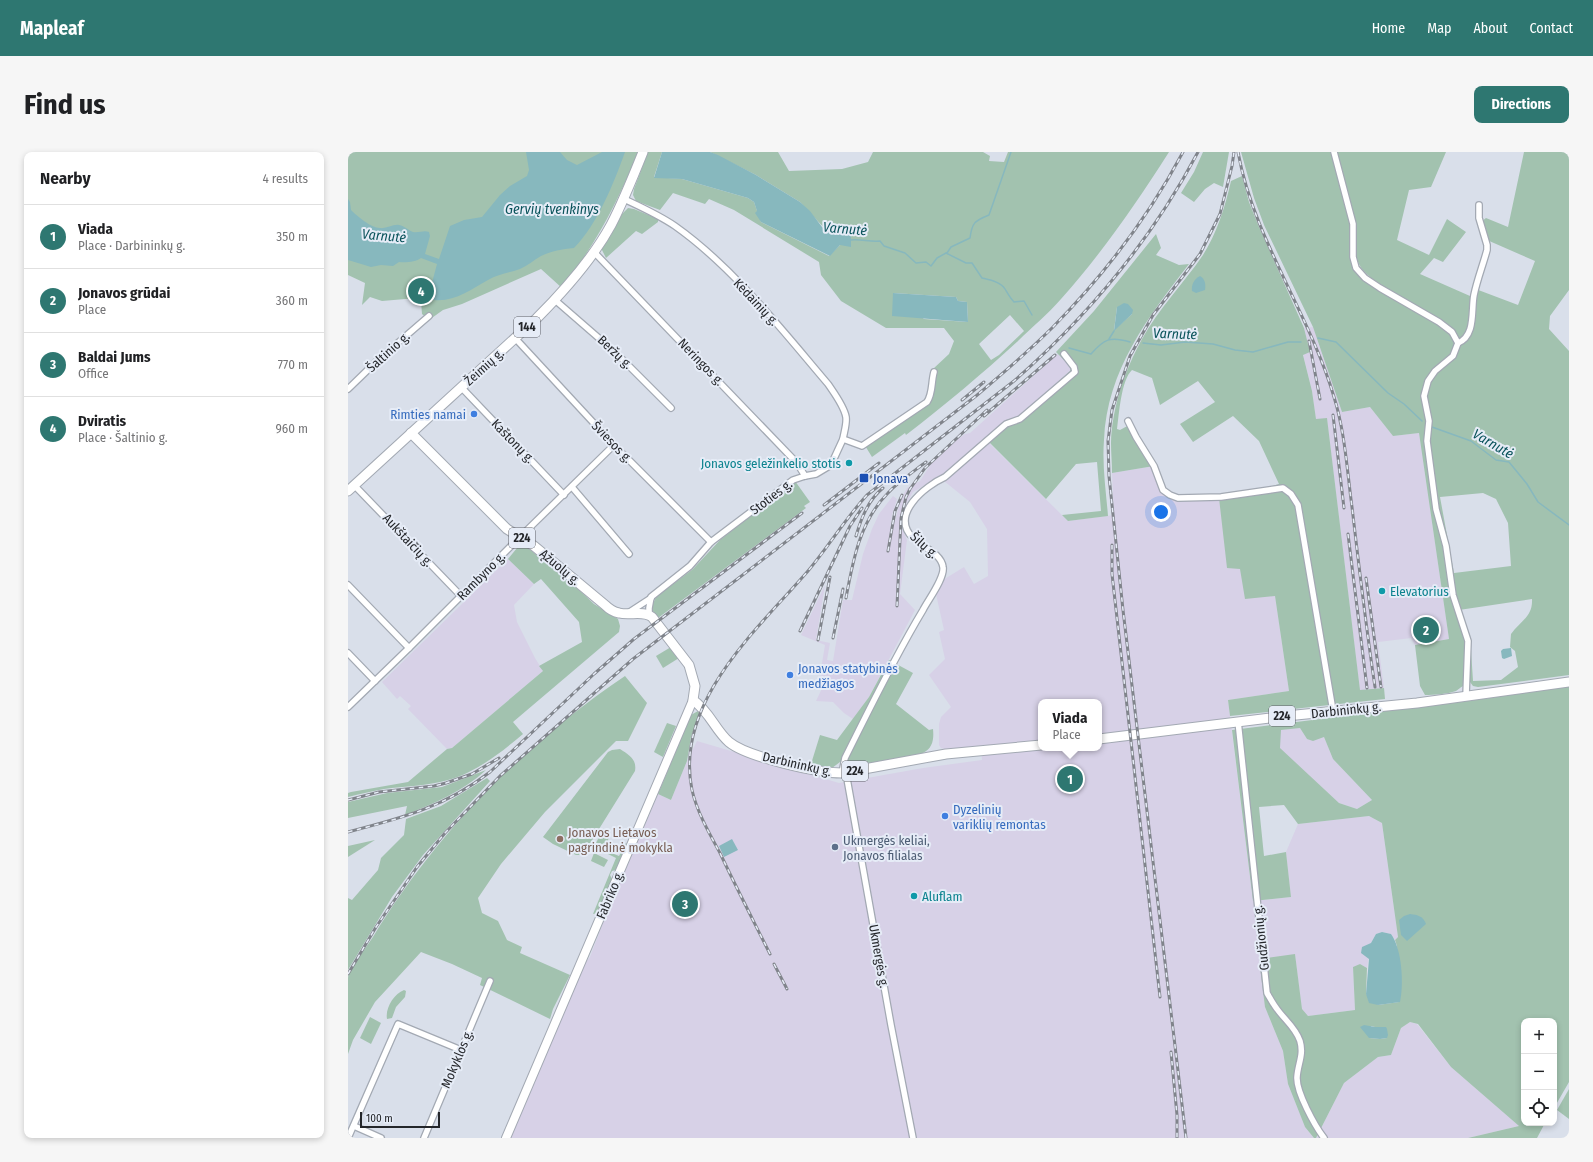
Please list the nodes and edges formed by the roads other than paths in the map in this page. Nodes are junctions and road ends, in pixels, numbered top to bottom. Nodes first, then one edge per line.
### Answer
1 (643, 152) edge
2 (1334, 152) edge
3 (624, 199) junction
4 (1479, 205) dead end
5 (594, 252) junction
6 (555, 300) junction
7 (429, 316) dead end
8 (515, 338) junction
9 (1458, 343) junction
10 (1064, 354) dead end
11 (934, 372) dead end
12 (461, 387) junction
13 (348, 389) edge
14 (671, 408) dead end
15 (1128, 421) dead end
16 (411, 433) junction
17 (843, 439) junction
18 (614, 445) junction
19 (805, 476) junction
20 (572, 487) junction
21 (351, 488) edge
22 (564, 495) junction
23 (520, 537) junction
24 (711, 542) junction
25 (629, 554) dead end
26 (348, 585) edge
27 (461, 596) junction
28 (651, 597) junction
29 (627, 614) junction
30 (649, 614) junction
31 (409, 648) junction
32 (348, 653) edge
33 (375, 681) junction
34 (1569, 682) edge
35 (1466, 696) junction
36 (693, 700) junction
37 (348, 707) edge
38 (1333, 711) junction
39 (1238, 721) junction
40 (1102, 739) edge
41 (1038, 745) edge
42 (844, 773) junction
43 (490, 981) dead end
44 (460, 1050) junction
45 (354, 1126) junction
46 (348, 1138) edge
47 (381, 1138) edge
48 (424, 1138) edge
49 (506, 1138) edge
50 (913, 1138) edge
51 (1324, 1138) edge

1 - 3 main road, Žeimių g. / 144
2 - 9 street
3 - 5 main road, Žeimių g. / 144
3 - 17 street, Kėdainių g.
4 - 9 street
5 - 6 main road, Žeimių g. / 144
5 - 19 street, Neringos g.
6 - 8 main road, Žeimių g. / 144
6 - 14 street, Beržų g.
7 - 13 street, Šaltinio g.
8 - 12 main road, Žeimių g. / 144
8 - 18 street, Šviesos g.
9 - 35 street
10 - 42 street, Šilų g.
11 - 17 street
12 - 16 main road, Žeimių g. / 144
12 - 22 street, Kaštonų g.
15 - 38 street
16 - 21 main road, Žeimių g. / 144
16 - 23 main road, Ąžuolų g. / 224
17 - 19 street, Stoties g.
18 - 20 street, Rambyno g.
18 - 24 street, Šviesos g.
19 - 24 street, Stoties g.
20 - 22 street, Rambyno g.
20 - 25 street
21 - 27 street, Aukštaičių g.
22 - 23 street, Rambyno g.
23 - 27 street, Rambyno g.
23 - 29 main road, Ąžuolų g. / 224
24 - 28 street, Stoties g.
26 - 31 street
27 - 31 street, Rambyno g.
28 - 29 street, Stoties g.
28 - 30 street
29 - 30 main road, Ąžuolų g. / 224
30 - 36 main road, Fabriko g.
31 - 33 street, Rambyno g.
32 - 33 street
33 - 37 street, Rambyno g.
34 - 35 main road, Darbininkų g. / 224
35 - 38 main road, Darbininkų g. / 224
36 - 42 main road, Darbininkų g. / 224
36 - 49 street, Fabriko g.
38 - 39 main road, Darbininkų g. / 224
39 - 40 main road, Darbininkų g. / 224
39 - 51 street, Gudžionių g.
41 - 42 main road, Darbininkų g. / 224
42 - 50 street, Ukmergės g.
43 - 44 street, Mokyklos g.
44 - 45 street
44 - 48 street, Mokyklos g.
45 - 46 street
45 - 47 street

